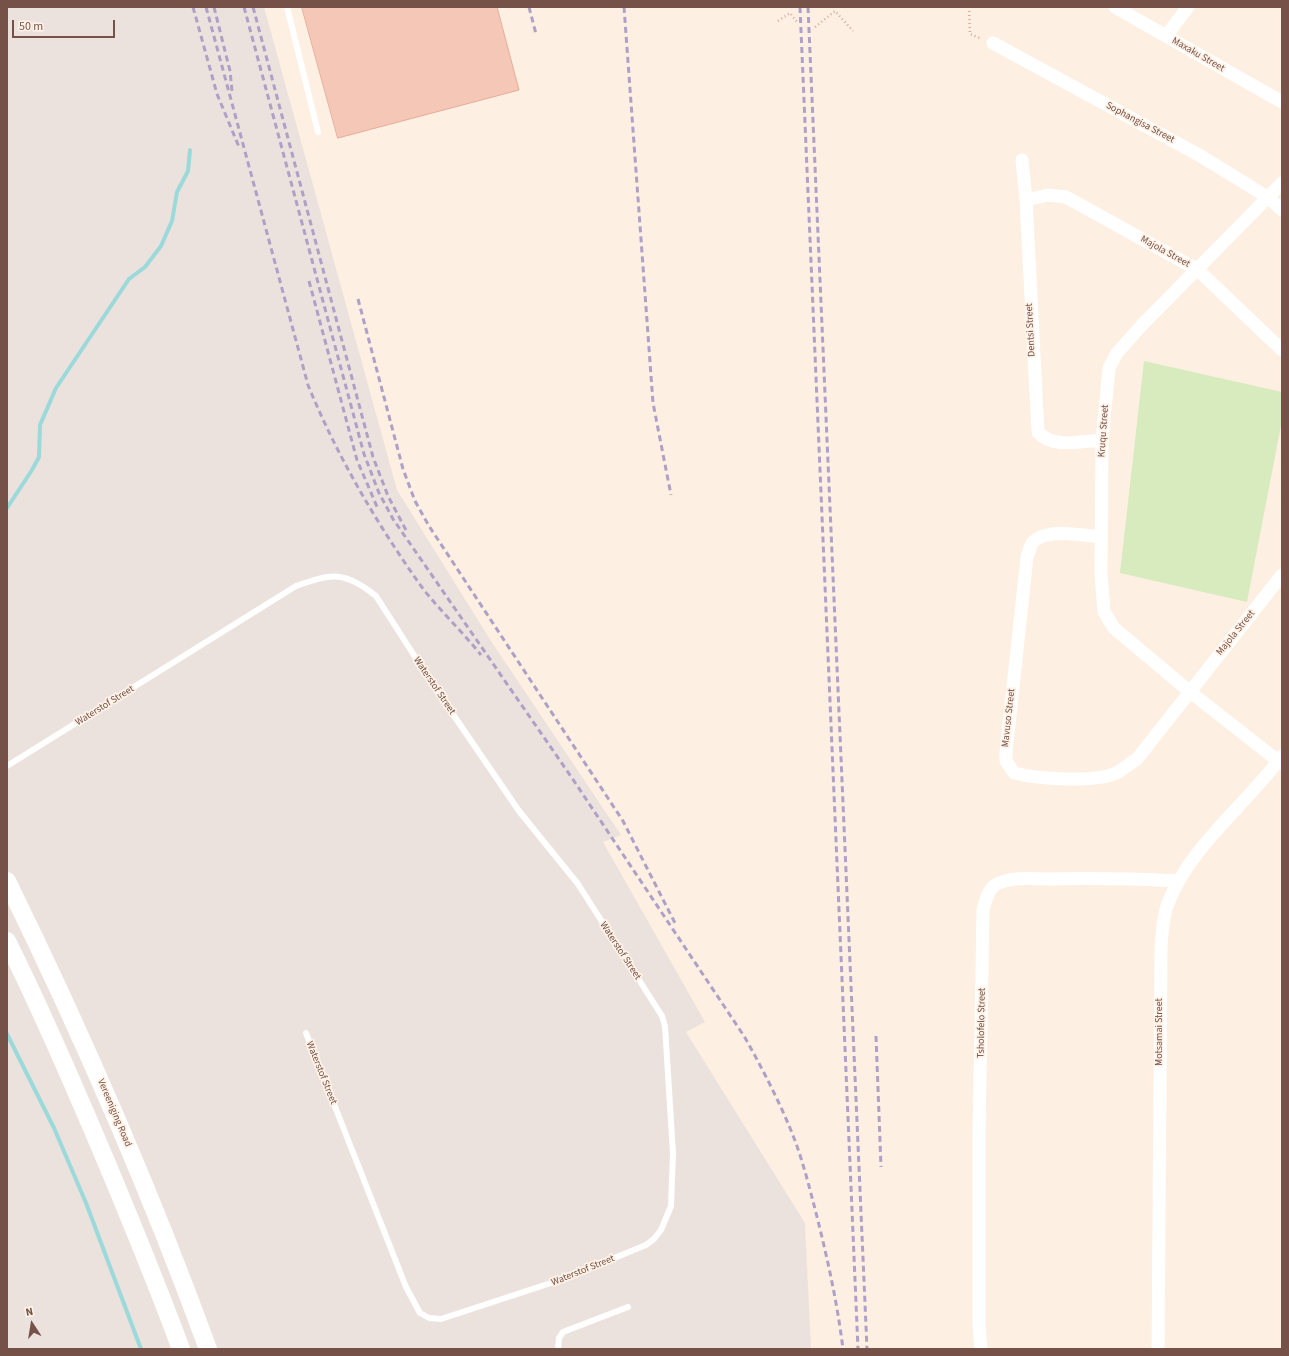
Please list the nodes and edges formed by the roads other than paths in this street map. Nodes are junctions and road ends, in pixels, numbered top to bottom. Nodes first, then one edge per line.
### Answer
1 (287, 7) edge
2 (1115, 7) edge
3 (1188, 7) edge
4 (1166, 36) junction
5 (993, 43) road end
6 (1282, 102) edge
7 (318, 132) dead end
8 (1022, 160) dead end
9 (1282, 183) edge
10 (1269, 198) junction
11 (1026, 200) junction
12 (1282, 210) edge
13 (1198, 270) junction
14 (1282, 350) edge
15 (1102, 440) junction
16 (1101, 537) junction
17 (1282, 575) edge
18 (1189, 691) junction
19 (1281, 760) edge
20 (7, 766) edge
21 (7, 881) edge
22 (1178, 881) junction
23 (7, 941) edge
24 (306, 1033) dead end
25 (628, 1307) dead end
26 (181, 1349) edge
27 (208, 1349) edge
28 (558, 1349) edge
29 (982, 1349) edge
30 (1158, 1349) edge

1 - 7 lane
2 - 4 street, Maxaku Street
3 - 4 street
4 - 6 street, Maxaku Street
5 - 10 street, Sophangisa Street
8 - 11 street, Dentsi Street
9 - 10 street, Kruqu Street
10 - 12 street, Sophangisa Street
10 - 13 street, Kruqu Street
11 - 13 street, Majola Street
11 - 15 street, Dentsi Street
13 - 14 street, Majola Street
13 - 15 street, Kruqu Street
15 - 16 street, Kruqu Street
16 - 18 street, Kruqu Street
16 - 18 street, Mavuso Street
17 - 18 street, Majola Street
18 - 19 street, Kruqu Street
19 - 22 street, Motsamai Street
20 - 24 lane, Waterstof Street
21 - 27 main road, Vereeniging Road
22 - 29 street, Tsholofelo Street
22 - 30 street, Motsamai Street
23 - 26 main road
25 - 28 lane

